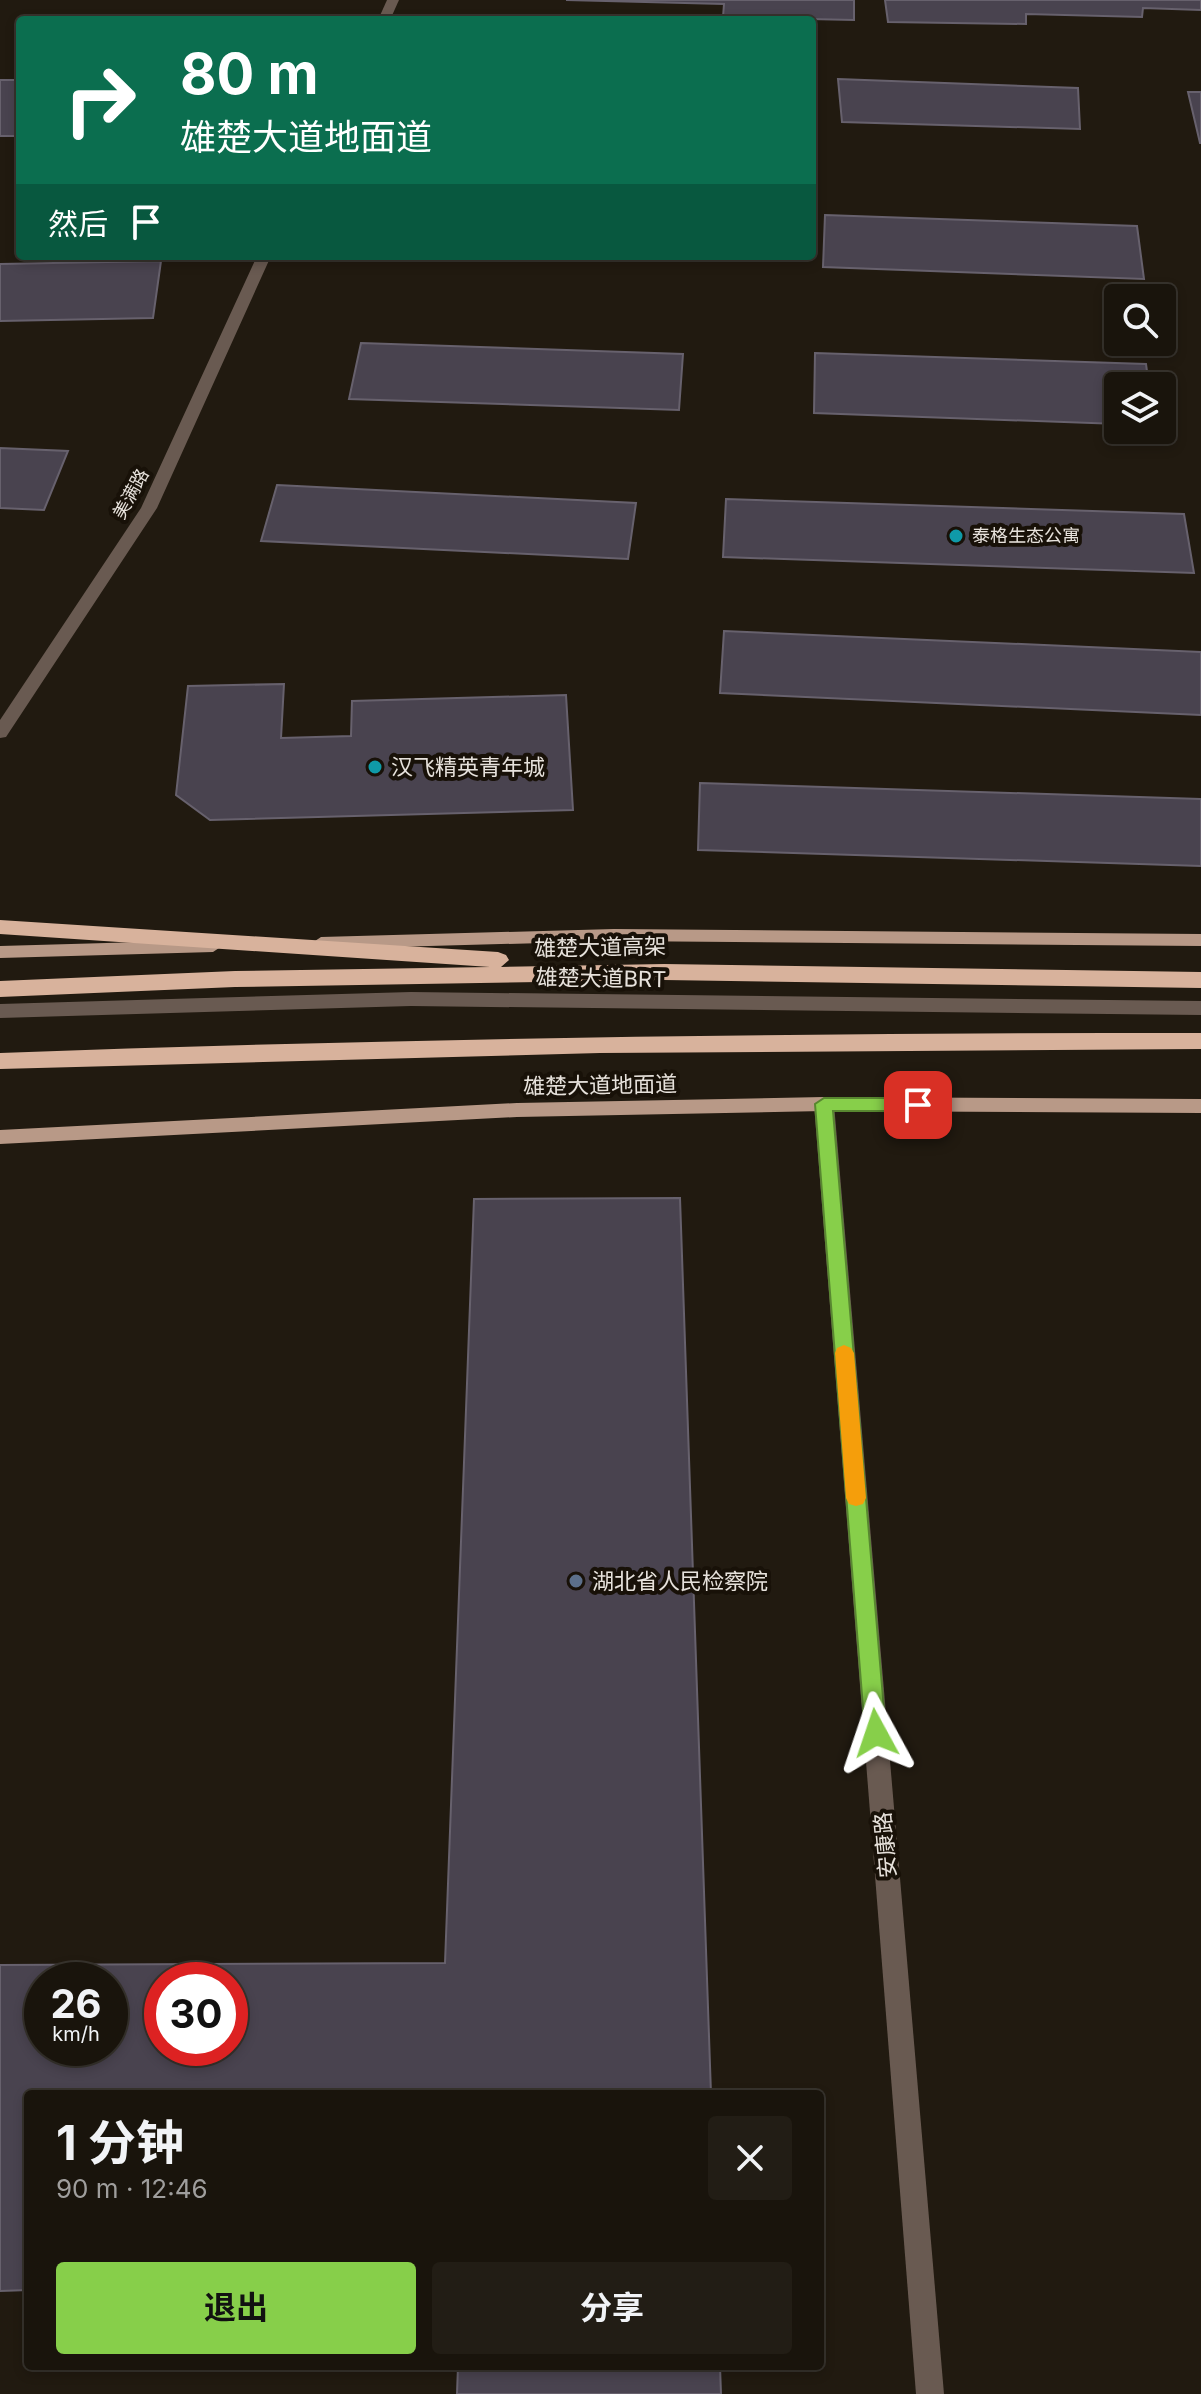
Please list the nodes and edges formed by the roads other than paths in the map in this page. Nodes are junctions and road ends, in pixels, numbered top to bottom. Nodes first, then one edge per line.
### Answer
1 (262, 260) edge
2 (0, 733) edge
3 (0, 927) edge
4 (1201, 940) edge
5 (0, 952) edge
6 (664, 972) junction
7 (1201, 980) edge
8 (0, 989) edge
9 (1201, 1008) edge
10 (0, 1011) edge
11 (1201, 1041) edge
12 (0, 1061) edge
13 (824, 1104) junction
14 (1201, 1106) edge
15 (0, 1137) edge
16 (930, 2394) edge

1 - 2 street, 美满路
3 - 6 highway
4 - 5 main road
6 - 7 highway, 雄楚大道高架
6 - 8 highway, 雄楚大道高架
9 - 10 street, 雄楚大道BRT
11 - 12 highway
13 - 14 main road, 雄楚大道地面道
13 - 15 main road, 雄楚大道地面道
13 - 16 street, 安康路

